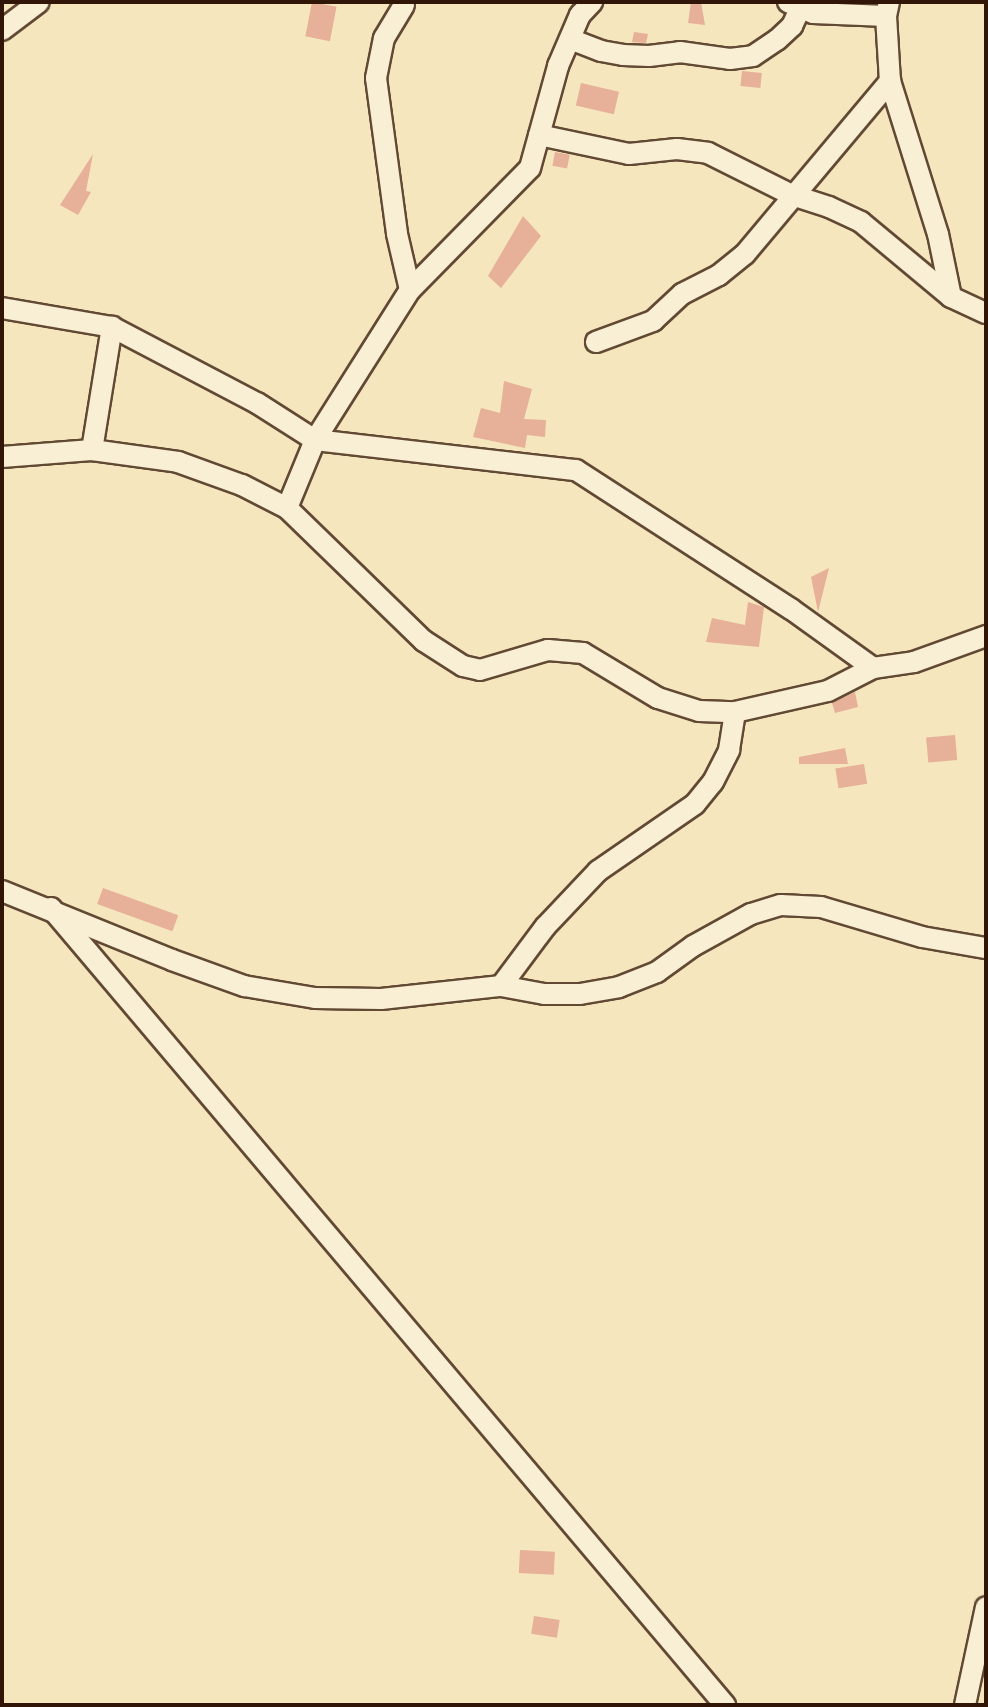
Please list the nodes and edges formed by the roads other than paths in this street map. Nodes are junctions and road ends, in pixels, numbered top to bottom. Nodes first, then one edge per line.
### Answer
1 (39, 2) edge
2 (592, 2) edge
3 (404, 3) edge
4 (794, 5) edge
5 (888, 9) edge
6 (2, 30) edge
7 (570, 39) junction
8 (890, 81) junction
9 (539, 135) junction
10 (792, 195) junction
11 (410, 290) junction
12 (951, 297) junction
13 (2, 308) edge
14 (986, 313) edge
15 (112, 327) junction
16 (596, 342) dead end
17 (315, 440) junction
18 (92, 450) junction
19 (2, 457) edge
20 (287, 508) junction
21 (986, 636) edge
22 (873, 668) junction
23 (735, 712) junction
24 (2, 891) edge
25 (51, 908) junction
26 (986, 948) edge
27 (501, 986) junction
28 (986, 1607) edge
29 (725, 1705) edge
30 (965, 1705) edge

1 - 6 street
2 - 7 street
3 - 11 street
4 - 5 street
4 - 7 street
5 - 8 street
7 - 9 street
8 - 10 street
8 - 12 street
9 - 10 street
9 - 11 street
10 - 12 street
10 - 16 street
11 - 17 street
12 - 14 street
13 - 15 street
15 - 17 street
15 - 18 street
17 - 20 street
17 - 22 street
18 - 19 street
18 - 20 street
20 - 23 street
21 - 22 street
22 - 23 street
23 - 27 street
24 - 25 street
25 - 27 street
25 - 29 street
26 - 27 street
28 - 30 street

